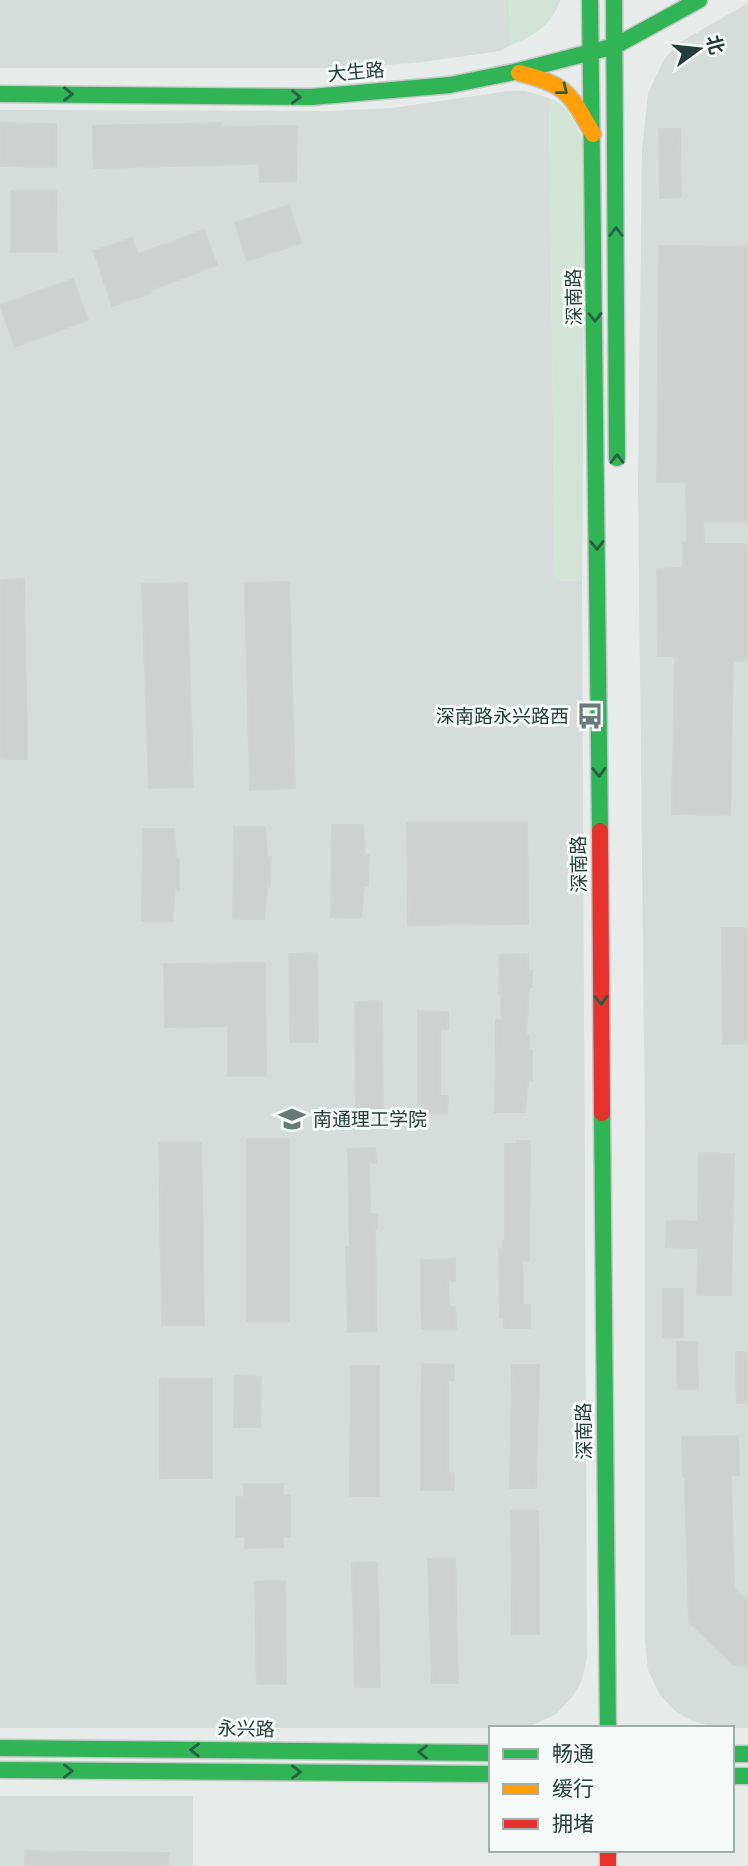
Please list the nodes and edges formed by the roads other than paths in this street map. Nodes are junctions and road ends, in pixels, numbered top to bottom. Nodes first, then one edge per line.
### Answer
1 (590, 0) edge
2 (614, 0) edge
3 (668, 0) edge
4 (699, 0) edge
5 (646, 10) dead end
6 (620, 23) junction
7 (584, 36) junction
8 (615, 46) junction
9 (591, 53) junction
10 (514, 72) junction
11 (269, 80) dead end
12 (309, 81) dead end
13 (0, 94) edge
14 (593, 134) junction
15 (617, 478) dead end
16 (619, 1215) dead end
17 (608, 1726) edge
18 (621, 1726) edge
19 (0, 1748) edge
20 (489, 1753) edge
21 (0, 1770) edge
22 (489, 1774) edge

1 - 7 main road, 深南路
2 - 6 main road
3 - 5 main road
4 - 8 main road, 大生路
6 - 7 main road
6 - 8 main road
7 - 9 main road, 深南路
8 - 9 main road, 大生路
15 -> 8 main road
9 - 10 main road, 大生路
9 - 14 main road, 深南路
13 -> 10 main road, 大生路
10 -> 14 main road
11 - 12 main road, 大生路
14 -> 17 main road, 深南路
16 - 18 main road, 深南路
20 -> 19 main road, 永兴路
21 -> 22 main road

